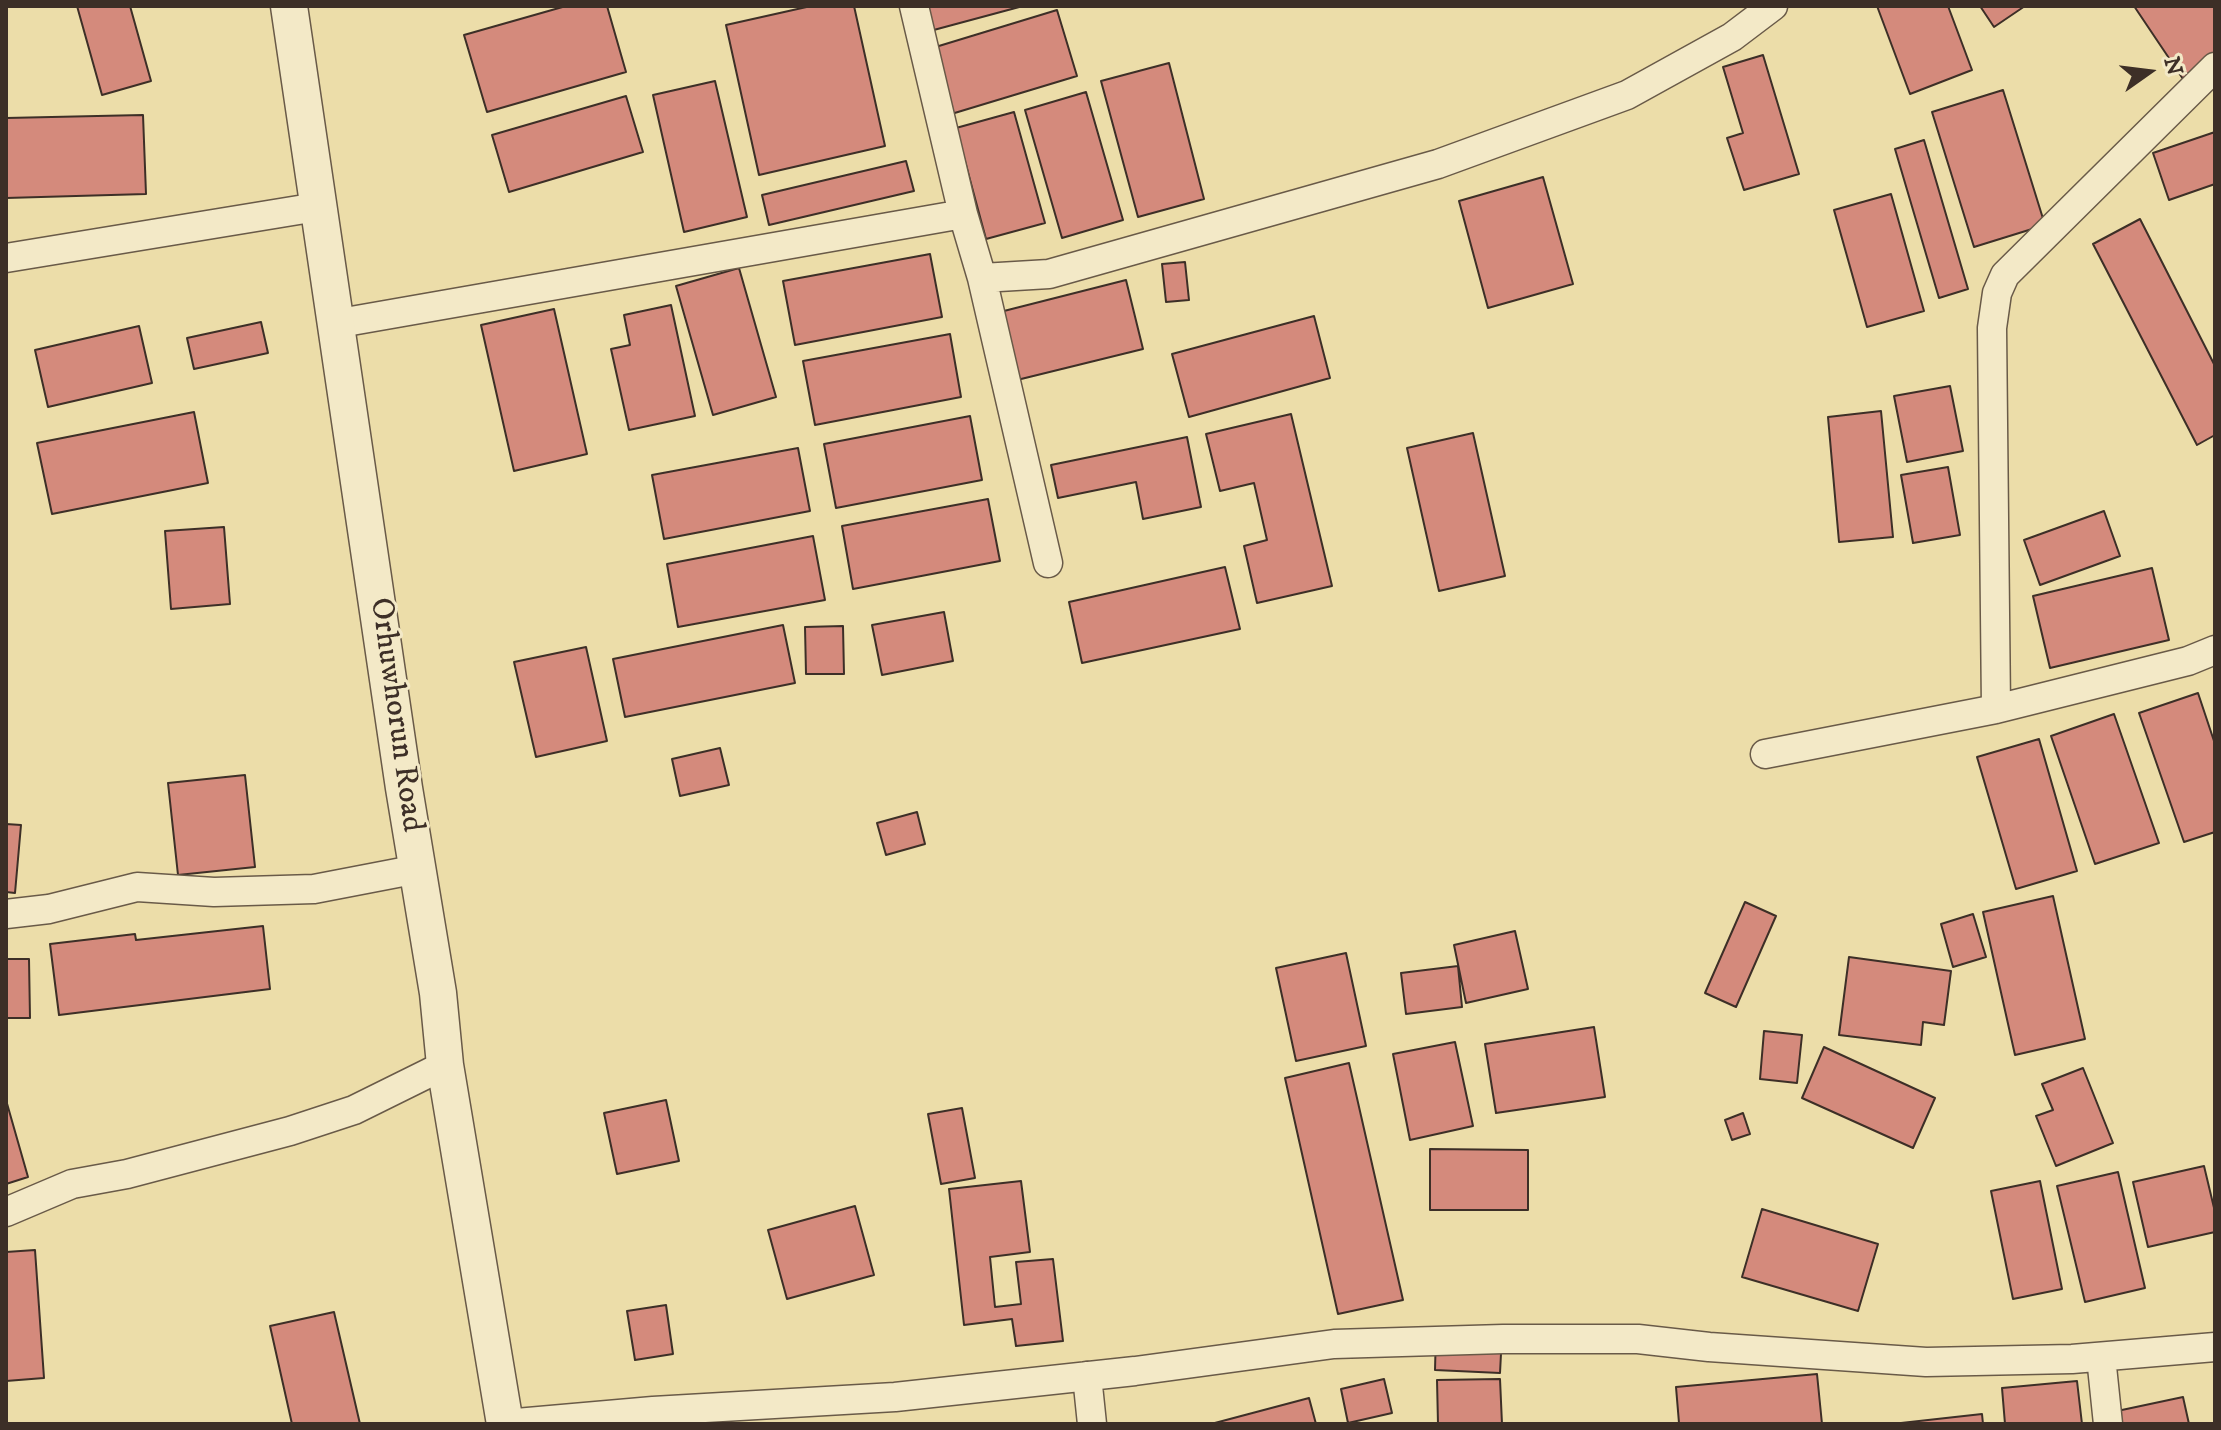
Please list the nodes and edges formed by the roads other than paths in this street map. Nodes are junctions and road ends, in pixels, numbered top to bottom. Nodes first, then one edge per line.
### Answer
1 (289, 6) edge
2 (914, 6) edge
3 (1773, 6) edge
4 (2215, 67) edge
5 (317, 207) junction
6 (963, 214) junction
7 (6, 258) edge
8 (982, 278) junction
9 (334, 324) junction
10 (1048, 563) dead end
11 (2215, 650) edge
12 (1996, 709) junction
13 (1765, 754) dead end
14 (418, 869) junction
15 (6, 914) edge
16 (445, 1065) junction
17 (6, 1212) edge
18 (2215, 1347) edge
19 (2101, 1357) junction
20 (1087, 1376) junction
21 (505, 1424) edge
22 (1092, 1424) edge
23 (2108, 1424) edge

1 - 5 street, Orhuwhorun Road
2 - 6 street
3 - 8 street
4 - 12 street
5 - 7 street
5 - 9 street, Orhuwhorun Road
6 - 8 street
6 - 9 street
8 - 10 street
9 - 14 street, Orhuwhorun Road
11 - 12 street
12 - 13 street
14 - 15 street
14 - 16 street, Orhuwhorun Road
16 - 17 street
16 - 21 street, Orhuwhorun Road
18 - 19 street
19 - 20 street
19 - 23 street
20 - 21 street
20 - 22 street

